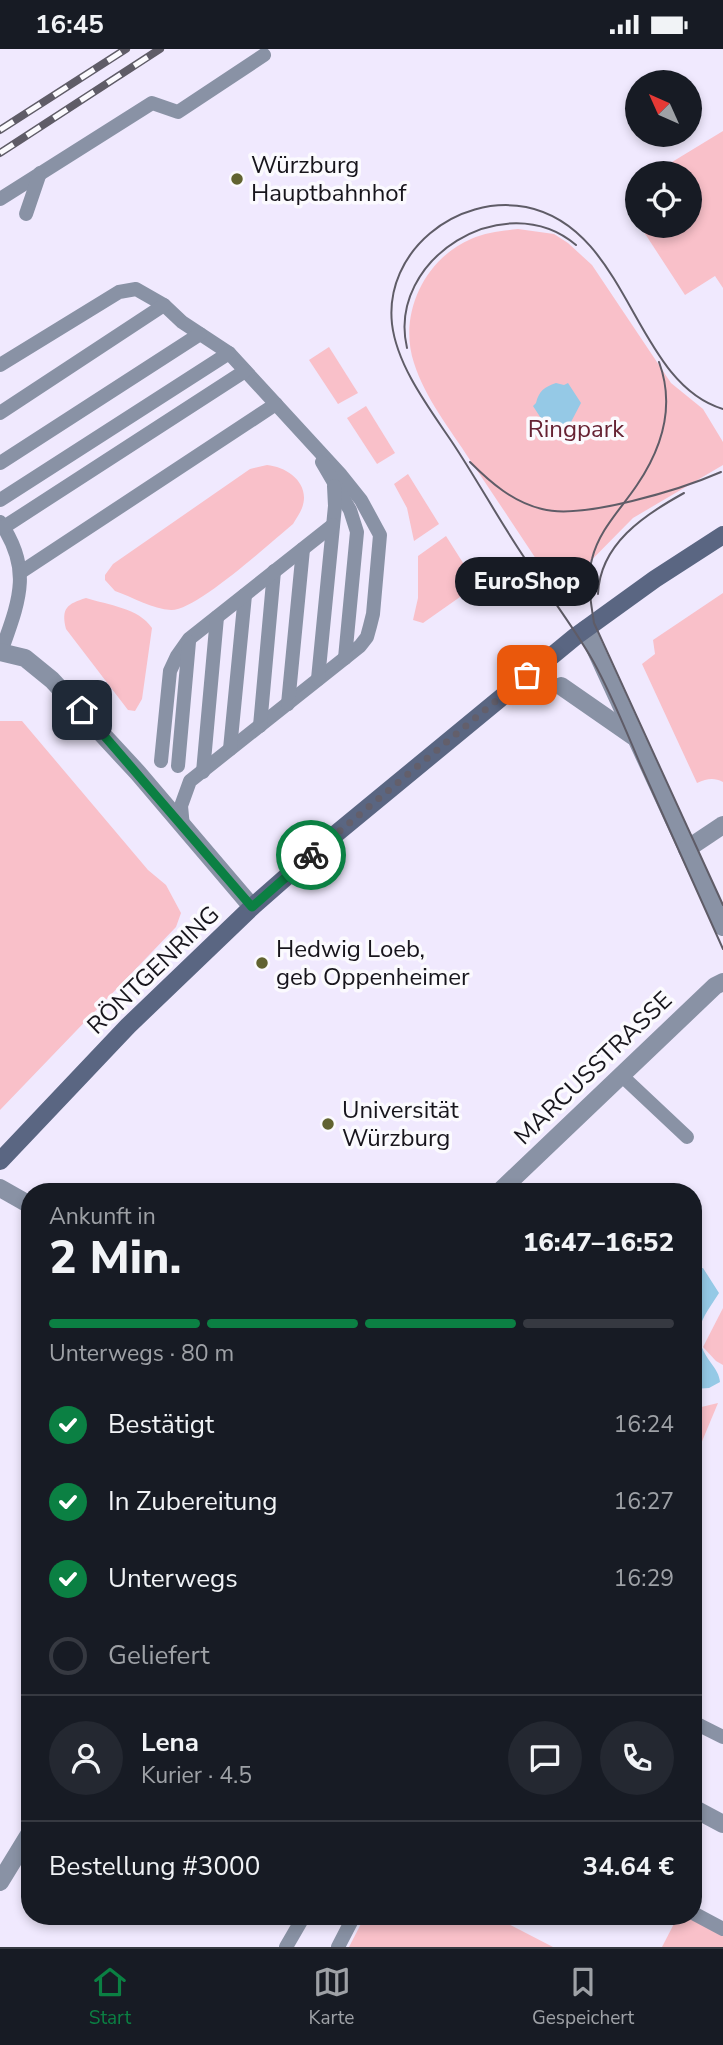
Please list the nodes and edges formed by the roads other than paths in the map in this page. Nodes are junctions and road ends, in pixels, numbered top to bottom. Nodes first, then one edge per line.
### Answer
1 (264, 55) dead end
2 (40, 173) junction
3 (0, 199) edge
4 (26, 214) dead end
5 (164, 305) junction
6 (200, 334) junction
7 (229, 353) junction
8 (0, 365) edge
9 (245, 371) junction
10 (276, 404) junction
11 (0, 413) edge
12 (313, 446) junction
13 (0, 463) edge
14 (334, 485) junction
15 (0, 500) edge
16 (2, 524) edge
17 (333, 525) junction
18 (723, 535) edge
19 (303, 549) junction
20 (274, 571) junction
21 (20, 572) junction
22 (245, 595) junction
23 (217, 617) junction
24 (581, 633) junction
25 (190, 639) junction
26 (0, 652) edge
27 (345, 658) junction
28 (318, 679) junction
29 (561, 686) dead end
30 (288, 704) junction
31 (260, 726) junction
32 (635, 738) junction
33 (230, 750) junction
34 (161, 761) junction
35 (178, 766) junction
36 (138, 773) junction
37 (196, 776) junction
38 (723, 825) edge
39 (184, 827) junction
40 (687, 849) junction
41 (252, 907) junction
42 (723, 927) edge
43 (719, 984) edge
44 (621, 1075) junction
45 (687, 1137) dead end
46 (0, 1161) edge
47 (508, 1183) edge
48 (0, 1188) edge
49 (21, 1200) edge
50 (702, 1726) edge
51 (723, 1737) edge
52 (702, 1813) edge
53 (723, 1824) edge
54 (21, 1848) edge
55 (0, 1882) edge
56 (702, 1918) edge
57 (299, 1925) edge
58 (349, 1925) edge
59 (723, 1929) edge
60 (286, 1947) edge
61 (338, 1947) edge

1 - 2 lane
2 - 3 lane
2 - 4 lane
5 - 6 lane
5 - 8 lane
5 - 11 lane
6 - 7 lane
6 - 13 lane
7 - 9 lane
7 - 15 lane
9 - 10 lane
9 - 16 lane
10 - 12 lane
10 - 21 lane
12 - 14 lane
12 - 27 lane
14 - 17 lane
14 - 27 lane
16 - 21 lane
17 - 19 lane
17 - 28 lane
18 - 24 main road, RÖNTGENRING
19 - 20 lane
19 - 30 lane
20 - 22 lane
20 - 31 lane
21 - 26 lane
22 - 23 lane
22 - 33 lane
23 - 25 lane
23 - 37 lane
24 - 32 street
24 - 41 main road, RÖNTGENRING
25 - 34 lane
25 - 35 lane
26 - 36 street
27 - 28 lane
28 - 30 lane
29 - 32 street
30 - 31 lane
31 - 33 lane
32 - 40 street
33 - 37 lane
34 - 35 lane
34 - 36 lane
35 - 37 lane
36 - 39 street
37 - 39 lane
38 - 40 street
39 - 41 street
40 - 42 street
41 - 46 main road, RÖNTGENRING
43 - 44 street, MARCUSSTRASSE
44 - 45 lane
44 - 47 street, MARCUSSTRASSE
48 - 49 street
50 - 51 lane
52 - 53 street
54 - 55 street
56 - 59 lane
57 - 60 lane
58 - 61 lane

